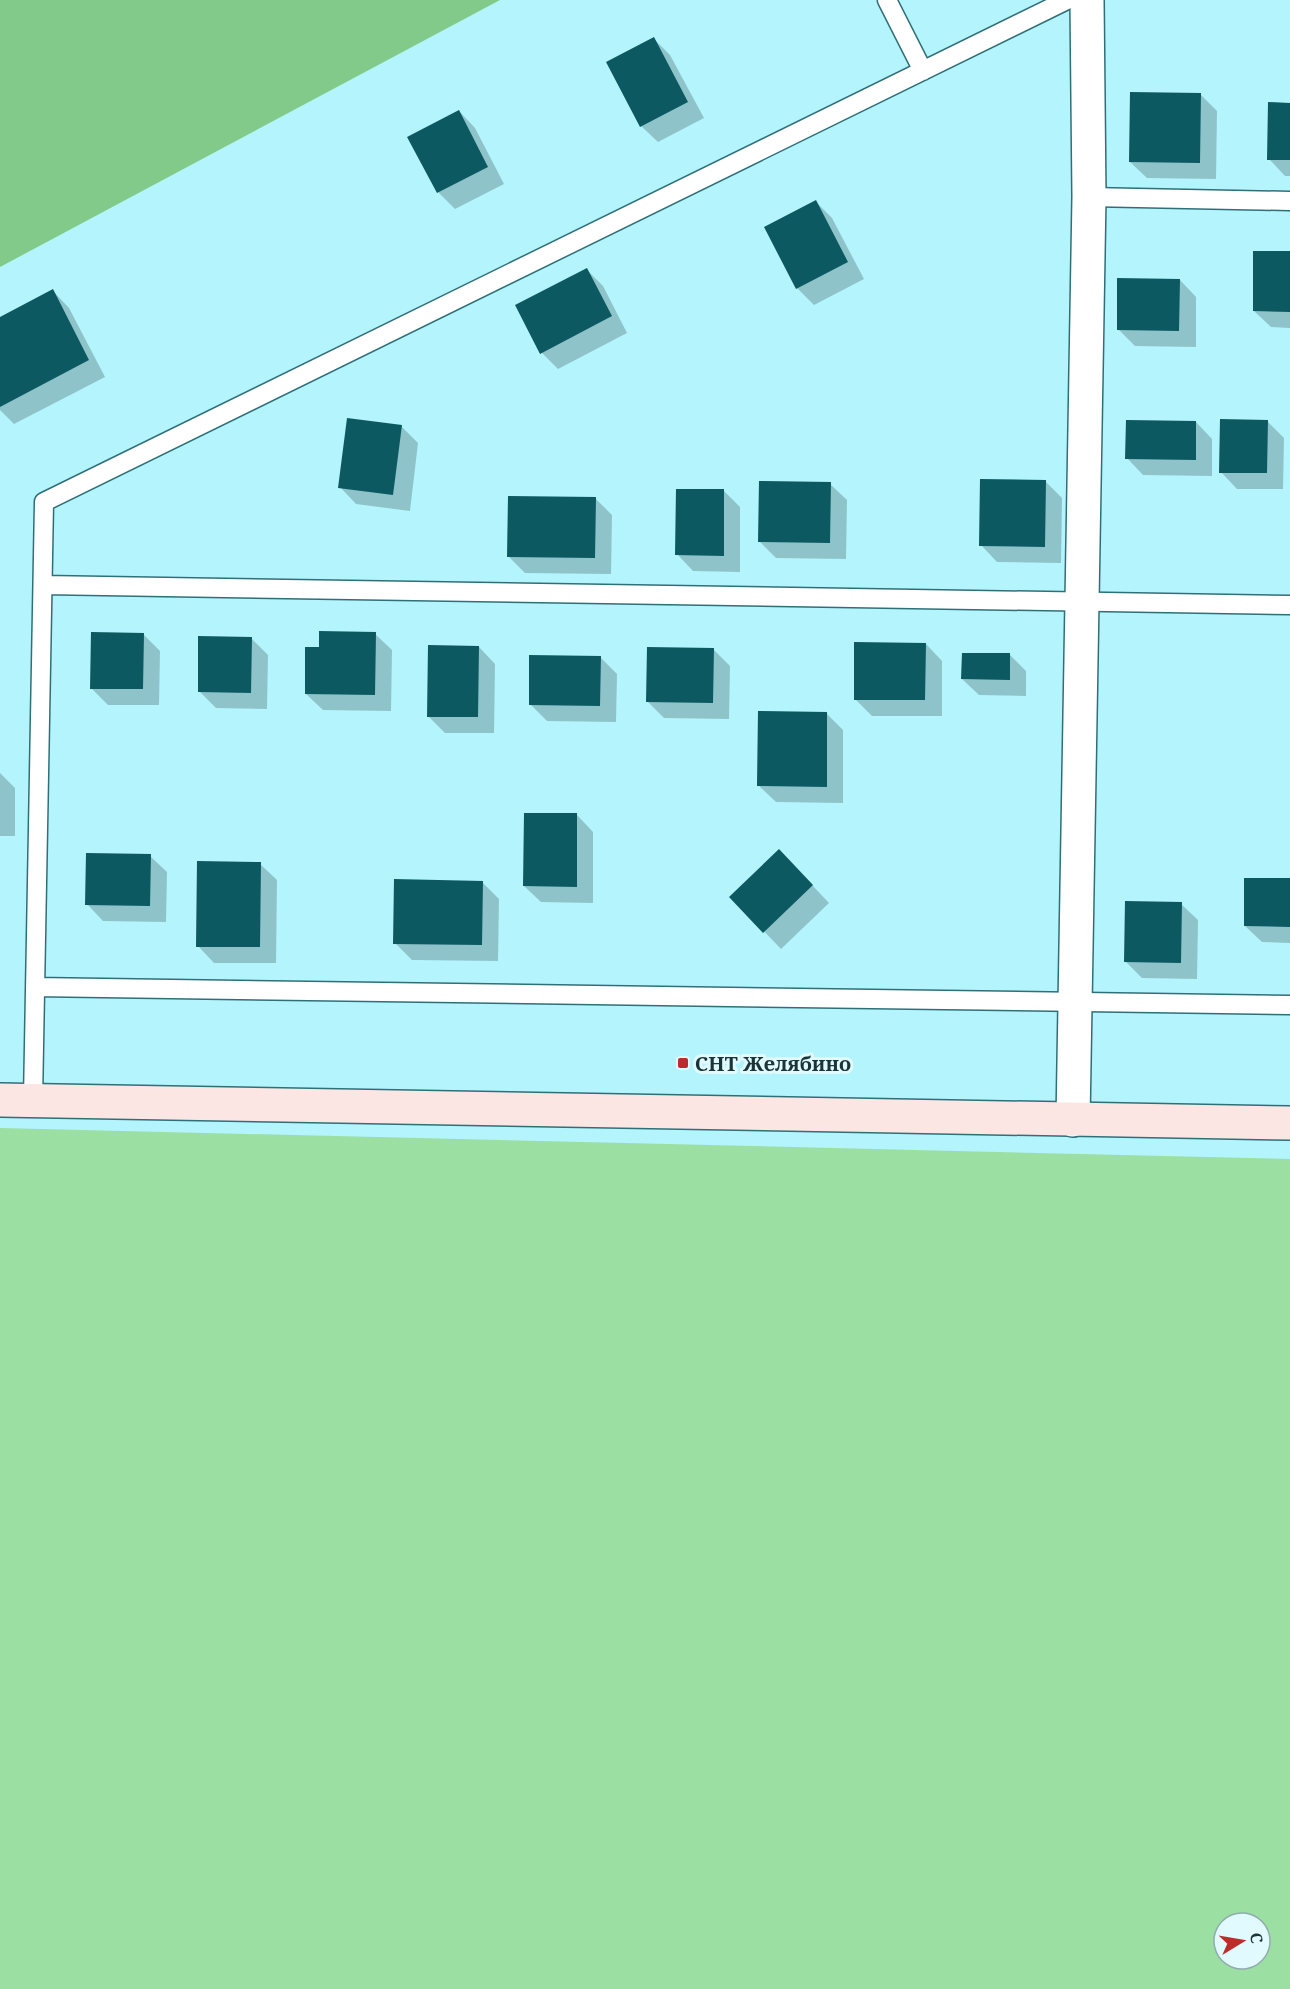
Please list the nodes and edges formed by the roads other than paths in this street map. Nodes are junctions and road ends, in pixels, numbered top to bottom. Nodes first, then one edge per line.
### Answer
1 (887, 0) edge
2 (1067, 0) edge
3 (1087, 0) edge
4 (923, 71) junction
5 (1089, 197) junction
6 (1290, 201) edge
7 (43, 585) junction
8 (1082, 601) junction
9 (1290, 605) edge
10 (35, 987) junction
11 (1075, 1002) junction
12 (1290, 1005) edge
13 (0, 1100) edge
14 (33, 1100) junction
15 (1073, 1120) junction
16 (1290, 1123) edge

1 - 4 lane
2 - 4 lane
3 - 5 street
4 - 7 lane
5 - 6 lane
5 - 8 street
7 - 8 lane
7 - 10 lane
8 - 9 lane
8 - 11 street
10 - 11 lane
10 - 14 lane
11 - 12 lane
11 - 15 street
13 - 14 street
14 - 15 street
15 - 16 street

